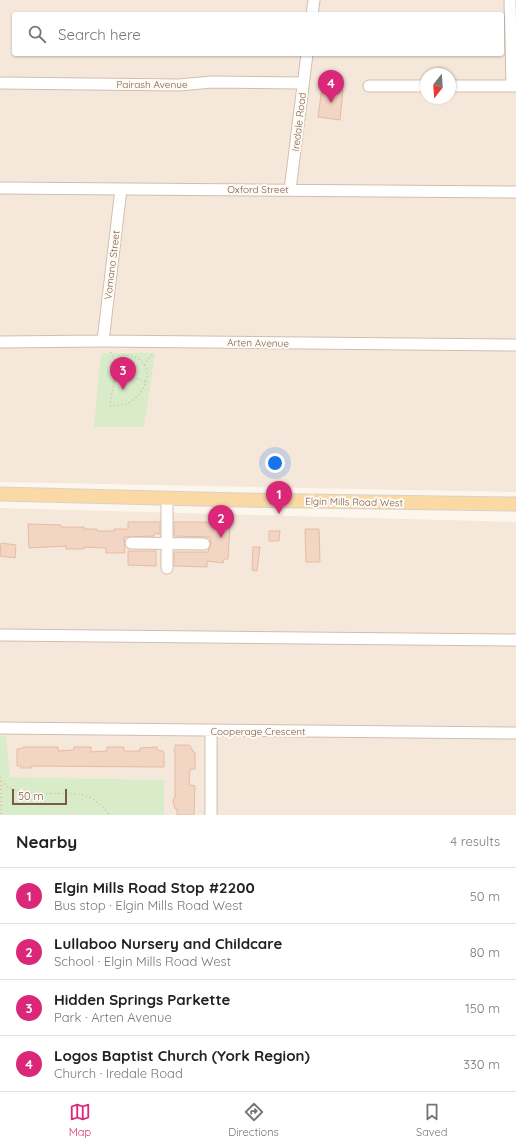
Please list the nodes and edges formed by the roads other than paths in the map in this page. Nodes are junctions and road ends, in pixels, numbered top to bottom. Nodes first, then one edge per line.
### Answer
1 (314, 0) edge
2 (510, 0) edge
3 (312, 12) edge
4 (307, 56) edge
5 (304, 83) junction
6 (0, 84) edge
7 (369, 86) dead end
8 (420, 86) edge
9 (456, 86) edge
10 (514, 86) edge
11 (0, 188) edge
12 (121, 189) junction
13 (290, 190) junction
14 (516, 192) edge
15 (103, 341) junction
16 (0, 342) edge
17 (516, 346) edge
18 (0, 494) edge
19 (167, 498) junction
20 (516, 504) edge
21 (131, 543) dead end
22 (167, 543) junction
23 (204, 544) dead end
24 (167, 568) dead end
25 (0, 635) edge
26 (516, 640) edge
27 (0, 728) edge
28 (211, 730) junction
29 (516, 733) edge
30 (211, 815) edge

1 - 3 street
2 - 10 street
4 - 5 street, Iredale Road
5 - 6 street, Pairash Avenue
5 - 13 street, Iredale Road
7 - 8 street
9 - 10 street
11 - 12 street, Oxford Street
12 - 13 street, Oxford Street
12 - 15 street, Vomano Street
13 - 14 street, Oxford Street
15 - 16 street, Arten Avenue
15 - 17 street, Arten Avenue
18 - 19 main road, Elgin Mills Road West
19 - 20 main road, Elgin Mills Road West
19 - 22 street
21 - 22 street
22 - 23 street
22 - 24 street
25 - 26 street
27 - 28 street, Cooperage Crescent
28 - 29 street, Cooperage Crescent
28 - 30 street

